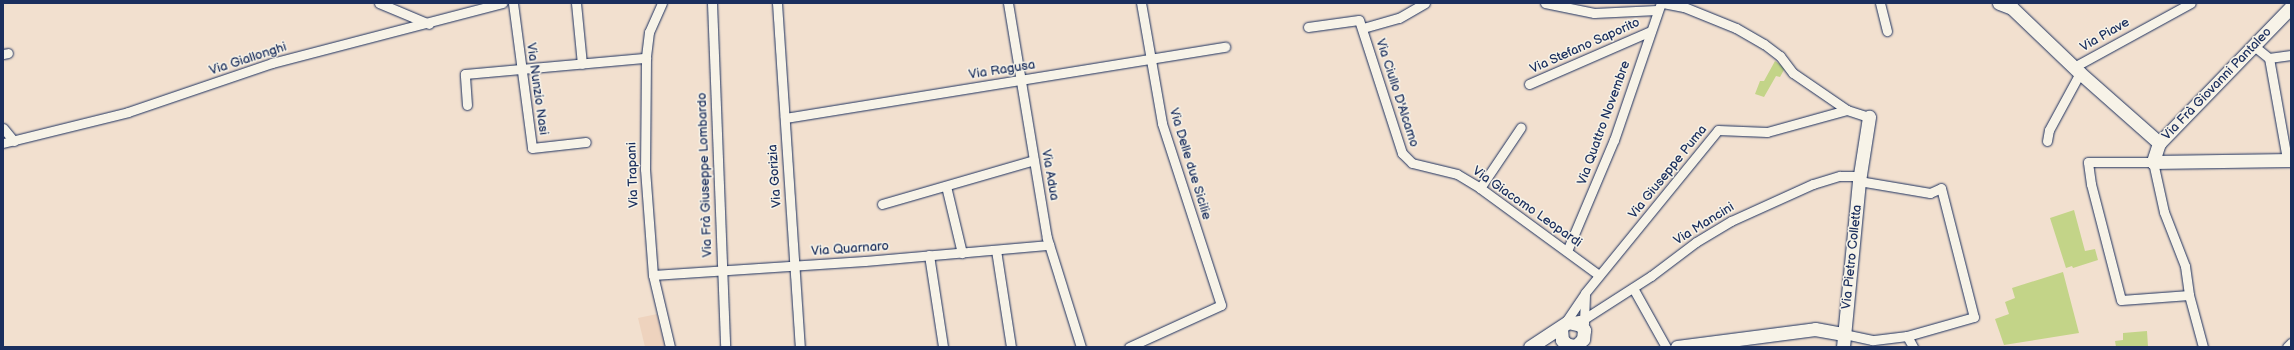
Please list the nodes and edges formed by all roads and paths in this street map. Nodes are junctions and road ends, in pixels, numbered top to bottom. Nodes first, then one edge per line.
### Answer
1 (379, 3) edge
2 (502, 3) edge
3 (513, 3) edge
4 (576, 3) edge
5 (662, 3) edge
6 (712, 3) edge
7 (778, 3) edge
8 (1008, 3) edge
9 (1141, 3) edge
10 (1425, 3) edge
11 (1545, 3) edge
12 (1880, 3) edge
13 (2191, 3) edge
14 (1660, 5) edge
15 (2008, 5) edge
16 (1409, 7) edge
17 (2291, 7) edge
18 (429, 24) junction
19 (1308, 27) dead end
20 (1363, 28) junction
21 (1651, 31) junction
22 (1887, 31) dead end
23 (2254, 46) junction
24 (1225, 47) dead end
25 (2291, 55) edge
26 (646, 58) junction
27 (2269, 58) junction
28 (1151, 59) junction
29 (582, 64) junction
30 (521, 69) junction
31 (2077, 70) junction
32 (1021, 80) junction
33 (1529, 84) dead end
34 (467, 105) dead end
35 (1846, 110) junction
36 (1869, 117) joint
37 (784, 118) junction
38 (1521, 127) dead end
39 (3, 128) edge
40 (14, 141) junction
41 (2047, 141) dead end
42 (586, 142) dead end
43 (2159, 143) junction
44 (3, 144) edge
45 (2291, 159) edge
46 (1034, 160) junction
47 (2153, 162) junction
48 (1412, 163) joint
49 (1859, 180) junction
50 (946, 186) junction
51 (1480, 188) junction
52 (882, 204) dead end
53 (1049, 245) junction
54 (996, 250) junction
55 (1567, 251) junction
56 (962, 253) junction
57 (929, 255) junction
58 (794, 266) junction
59 (722, 271) junction
60 (653, 275) junction
61 (1600, 275) junction
62 (1633, 288) junction
63 (1585, 293) junction
64 (2189, 295) junction
65 (1573, 333) edge
66 (1907, 336) junction
67 (1843, 341) edge
68 (2291, 343) edge
69 (670, 347) edge
70 (725, 347) edge
71 (800, 347) edge
72 (943, 347) edge
73 (1011, 347) edge
74 (1081, 347) edge
75 (1129, 347) edge
76 (1530, 347) edge
77 (1592, 347) edge
78 (1666, 347) edge
79 (1677, 347) edge
80 (1913, 347) edge
81 (2203, 347) edge
82 (2287, 347) edge

1 - 18 street
2 - 18 street, Via Giallonghi
3 - 30 street, Via Nunzio Nasi
4 - 29 street
5 - 26 street, Via Trapani
6 - 59 street, Via Frà Giuseppe Lombardo
7 - 37 street, Via Gorizia
8 - 32 street, Via Adua
9 - 28 street, Via Delle due Sicilie
10 - 16 street
11 - 14 street
12 - 22 street
13 - 31 street, Via Piave
14 - 21 street, Via Quattro Novembre
14 - 35 street
15 - 31 street
16 - 20 street
17 - 23 street, Via Frà Giovanni Pantaleo
18 - 40 street, Via Giallonghi
19 - 20 street
20 - 48 street, Via Ciullo D'Alcamo
21 - 33 street, Via Stefano Saporito
21 - 55 street, Via Quattro Novembre
23 - 27 street
23 - 43 street, Via Frà Giovanni Pantaleo
24 - 28 street, Via Ragusa
25 - 27 street
26 - 29 street
26 - 60 street, Via Trapani
27 - 45 street
28 - 32 street, Via Ragusa
28 - 75 street, Via Delle due Sicilie
29 - 30 street
30 - 34 street
30 - 42 street, Via Nunzio Nasi
31 - 41 street
31 - 43 street
32 - 37 street, Via Ragusa
32 - 46 street, Via Adua
35 - 36 street
35 - 61 street, Via Giuseppe Puma
36 - 49 street, Via Pietro Colletta
37 - 58 street, Via Gorizia
38 - 51 street
39 - 40 street
40 - 44 street, Via Giallonghi
43 - 47 street
45 - 47 street
46 - 50 street
46 - 53 street, Via Adua
47 - 64 street
47 - 64 street
48 - 51 street, Via Giacomo Leopardi
49 - 62 street, Via Mancini
49 - 66 street, Via Mancini
49 - 67 street, Via Pietro Colletta
50 - 52 street
50 - 56 street
51 - 55 street, Via Giacomo Leopardi
53 - 54 street, Via Quarnaro
53 - 74 street, Via Adua
54 - 56 street, Via Quarnaro
54 - 73 street
55 - 61 street, Via Giacomo Leopardi
56 - 57 street, Via Quarnaro
57 - 58 street, Via Quarnaro
57 - 72 street
58 - 59 street, Via Quarnaro
58 - 71 street, Via Gorizia
59 - 60 street, Via Quarnaro
59 - 70 street, Via Frà Giuseppe Lombardo
60 - 69 street, Via Trapani
61 - 63 street, Via Giuseppe Puma
62 - 65 street, Via Mancini
62 - 78 street
63 - 65 street, Via Giuseppe Puma
63 - 65 street
64 - 81 street
65 - 76 street
65 - 77 street
66 - 67 street
66 - 80 street
67 - 79 street
68 - 82 street

